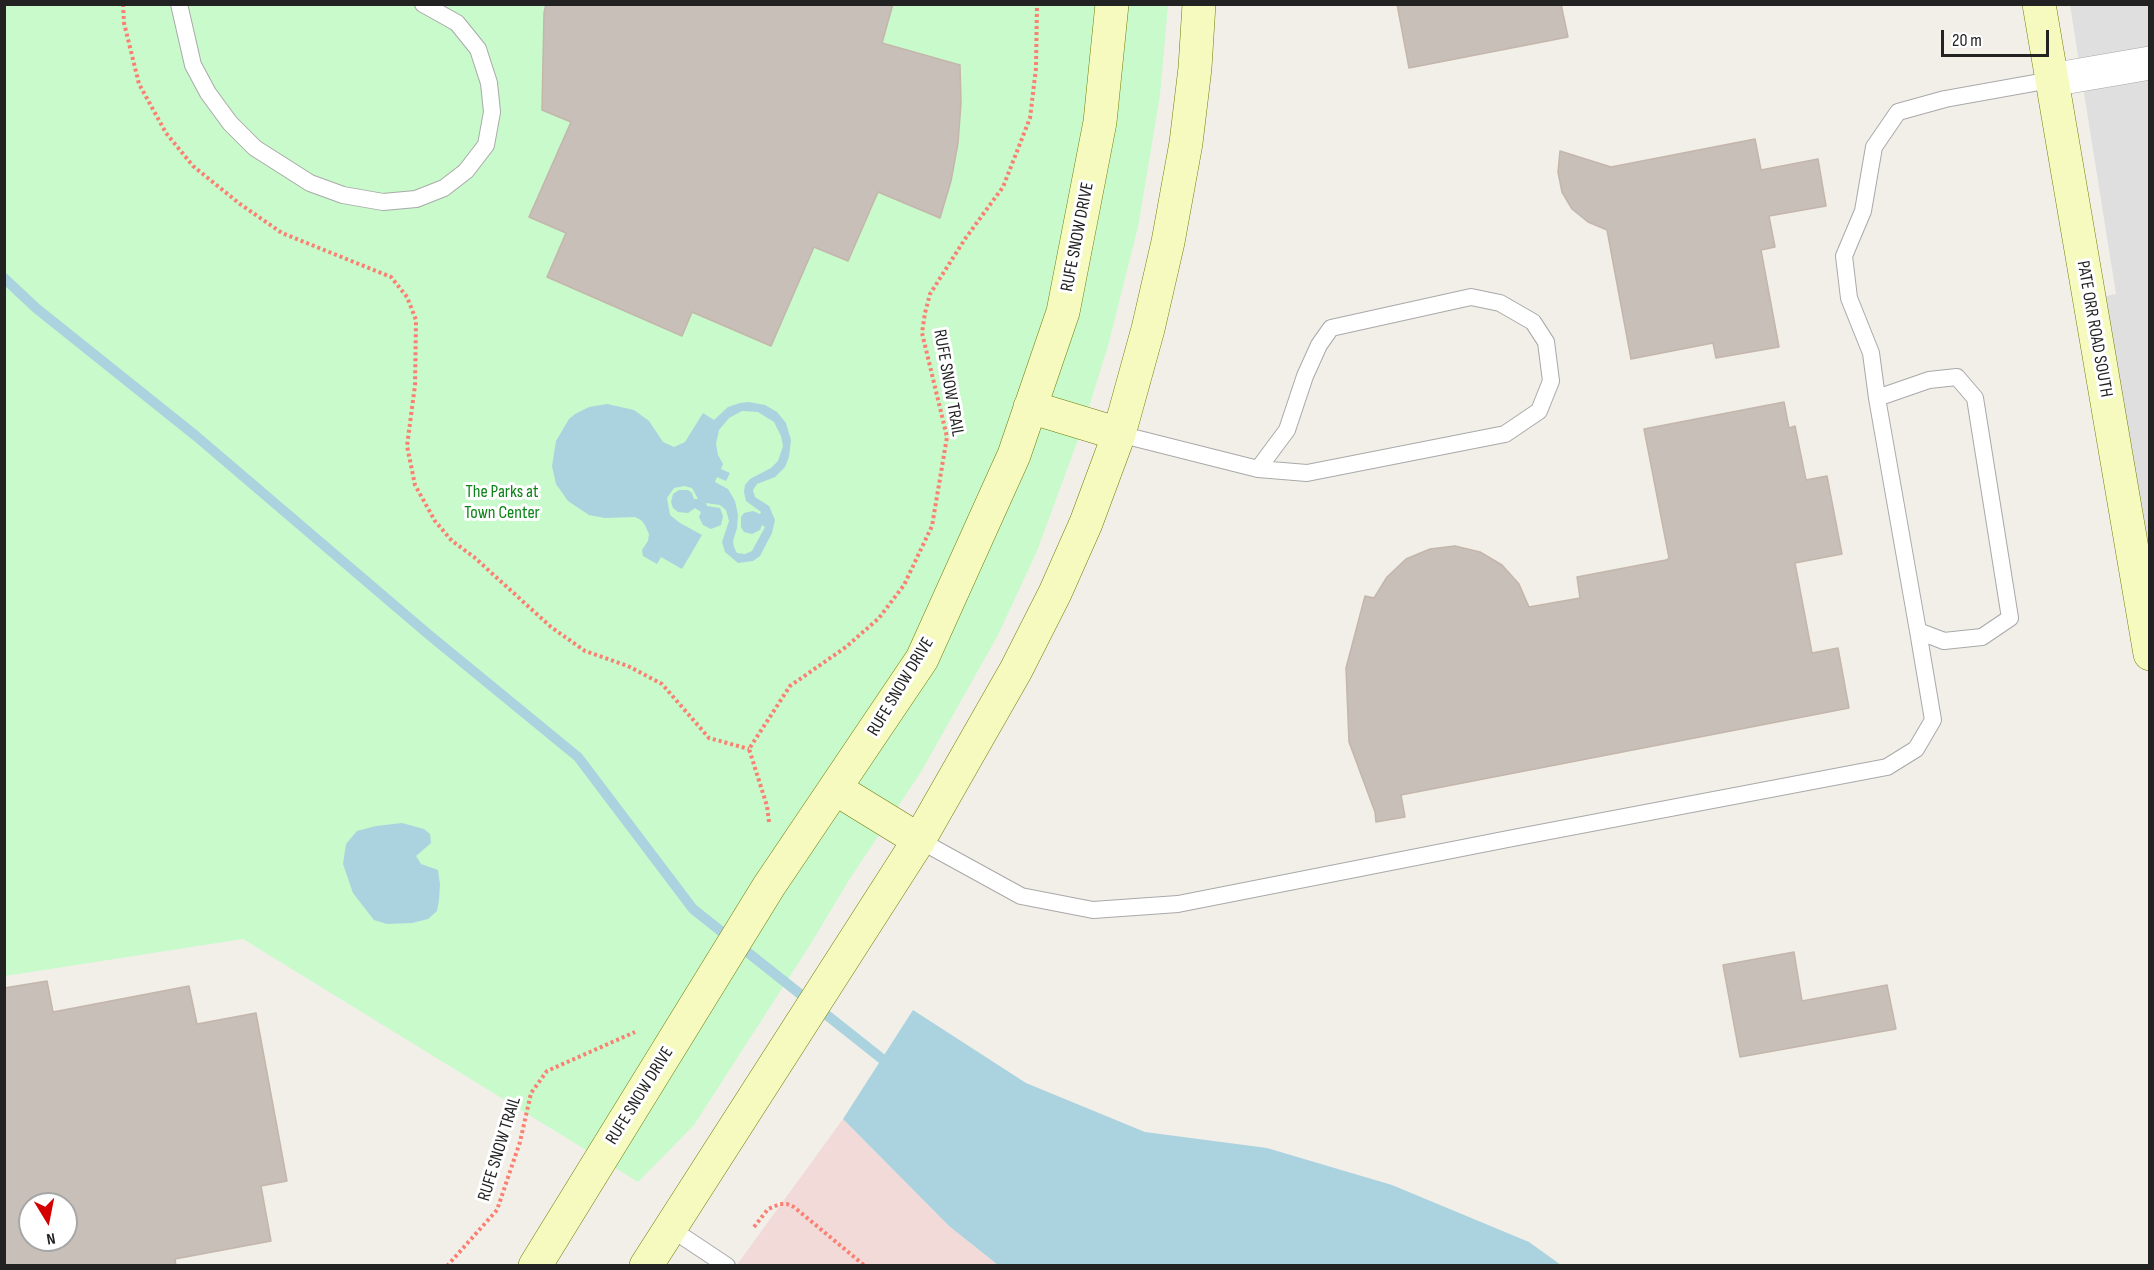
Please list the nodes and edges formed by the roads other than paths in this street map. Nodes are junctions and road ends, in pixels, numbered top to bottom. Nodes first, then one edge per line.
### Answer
1 (179, 4) edge
2 (423, 4) edge
3 (1112, 4) edge
4 (1199, 4) edge
5 (2039, 4) edge
6 (2150, 63) edge
7 (2051, 80) junction
8 (1877, 398) junction
9 (1030, 407) junction
10 (1119, 434) junction
11 (1258, 469) junction
12 (1918, 631) junction
13 (2150, 654) edge
14 (836, 789) junction
15 (919, 840) junction
16 (670, 1228) junction
17 (535, 1266) edge
18 (646, 1266) edge
19 (727, 1266) edge

1 - 2 lane
3 - 9 main road, RUFE SNOW DRIVE
4 - 10 main road
5 - 7 main road, PATE ORR ROAD SOUTH
6 - 7 street
7 - 8 lane
7 - 13 main road, PATE ORR ROAD SOUTH
8 - 12 lane
8 - 12 lane
9 - 10 main road
9 - 14 main road, RUFE SNOW DRIVE
10 - 11 lane
10 - 15 main road
11 - 11 lane
12 - 15 lane
14 - 15 main road
14 - 17 main road, RUFE SNOW DRIVE
15 - 16 main road
16 - 18 main road
16 - 19 lane

